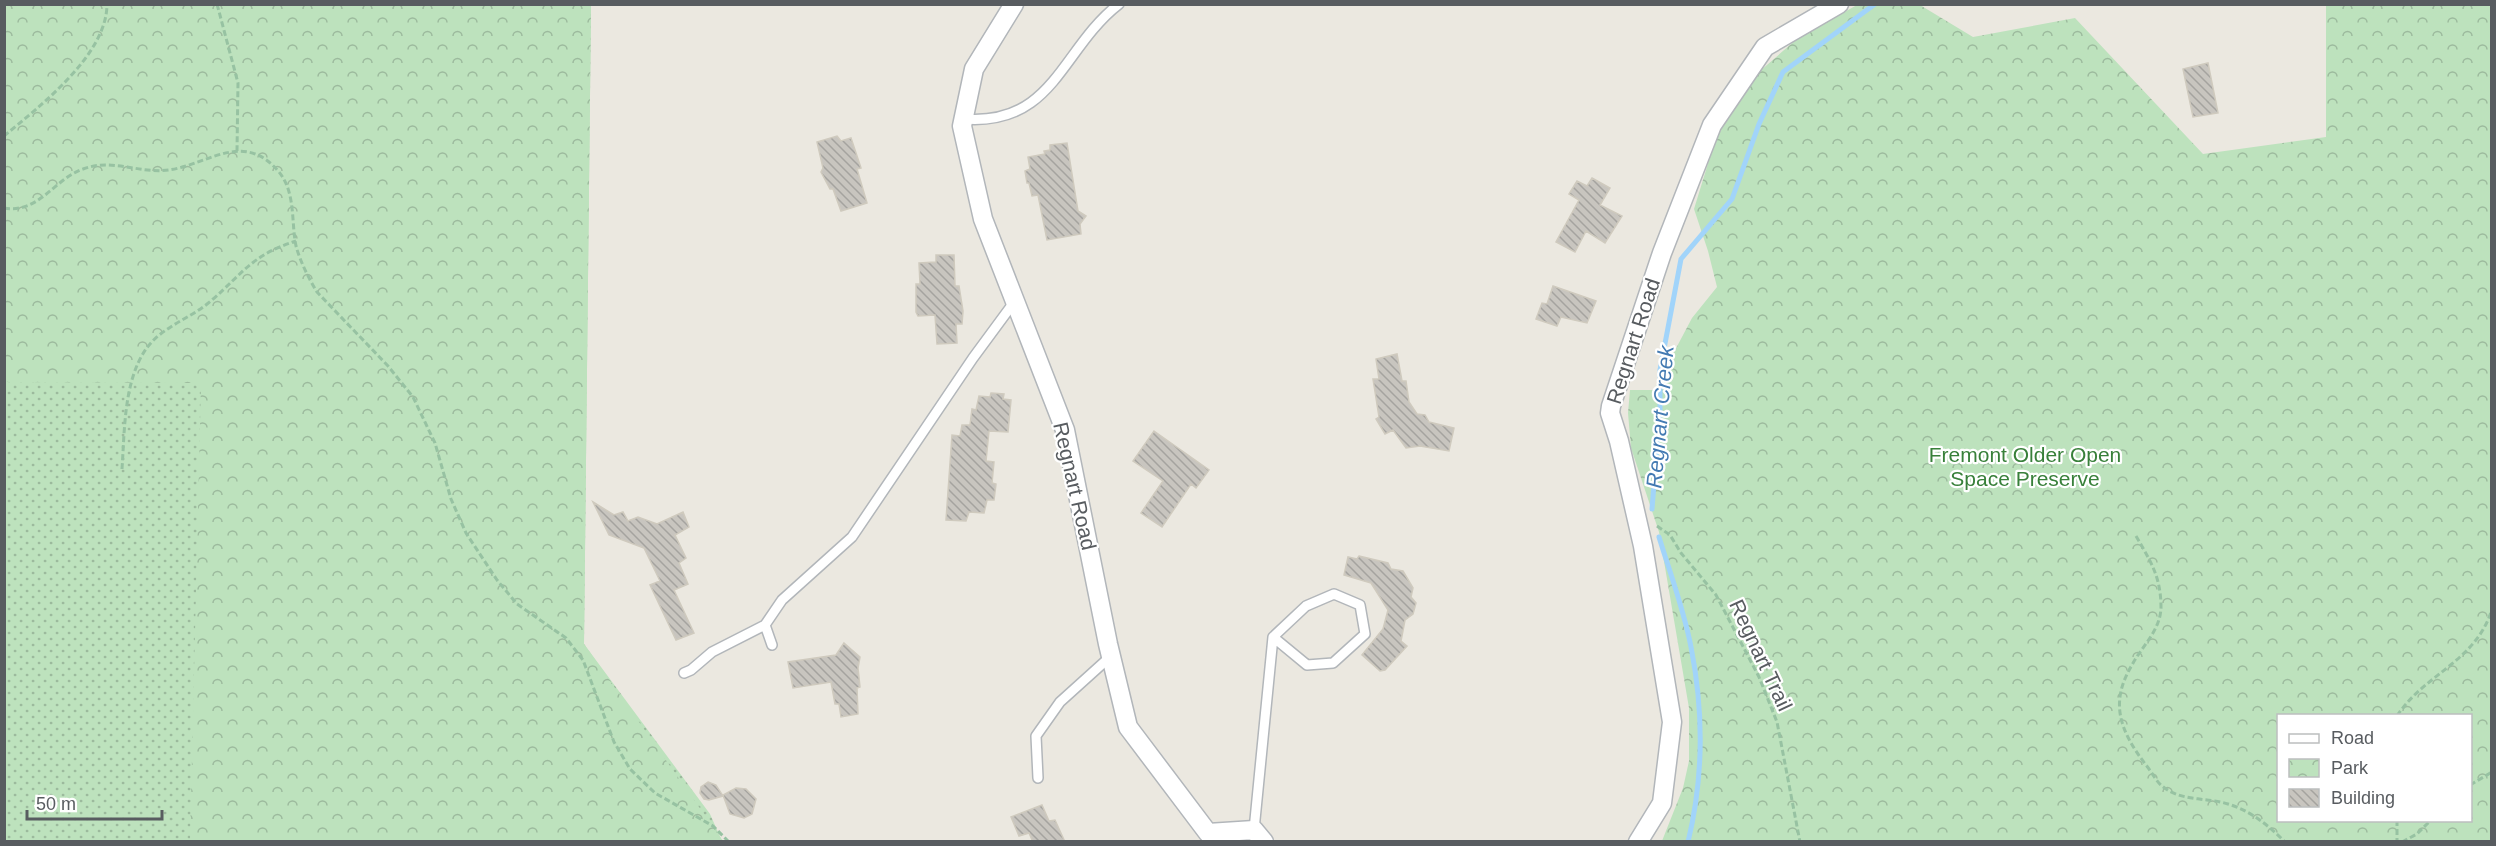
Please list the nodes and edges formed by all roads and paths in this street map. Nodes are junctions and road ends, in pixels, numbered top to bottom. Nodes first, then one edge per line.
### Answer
1 (107, 4) edge
2 (217, 4) edge
3 (1014, 4) edge
4 (1119, 4) edge
5 (1839, 4) edge
6 (964, 119) junction
7 (4, 136) edge
8 (237, 151) junction
9 (4, 208) edge
10 (296, 241) junction
11 (1015, 301) junction
12 (122, 469) dead end
13 (1653, 523) dead end
14 (2136, 536) dead end
15 (2492, 609) edge
16 (765, 626) junction
17 (1273, 637) junction
18 (772, 645) dead end
19 (1111, 656) junction
20 (684, 673) dead end
21 (2399, 714) edge
22 (2492, 772) edge
23 (1038, 778) dead end
24 (2472, 783) edge
25 (2397, 822) edge
26 (2429, 822) edge
27 (1259, 836) edge
28 (729, 842) edge
29 (1638, 842) edge
30 (1800, 842) edge
31 (2285, 842) edge
32 (2397, 842) edge
33 (2402, 842) edge

1 - 7 path
2 - 8 path
3 - 6 street, Regnart Road
4 - 6 lane
5 - 29 street, Regnart Road
6 - 11 street, Regnart Road
8 - 9 path
8 - 10 path
10 - 12 path
10 - 28 path
11 - 16 lane
11 - 19 street, Regnart Road
13 - 30 path, Regnart Trail
14 - 31 path
15 - 21 path
16 - 18 lane
16 - 20 lane
17 - 17 lane
17 - 27 lane
19 - 23 lane
19 - 27 street, Regnart Road
22 - 24 path
25 - 32 path
26 - 33 path

